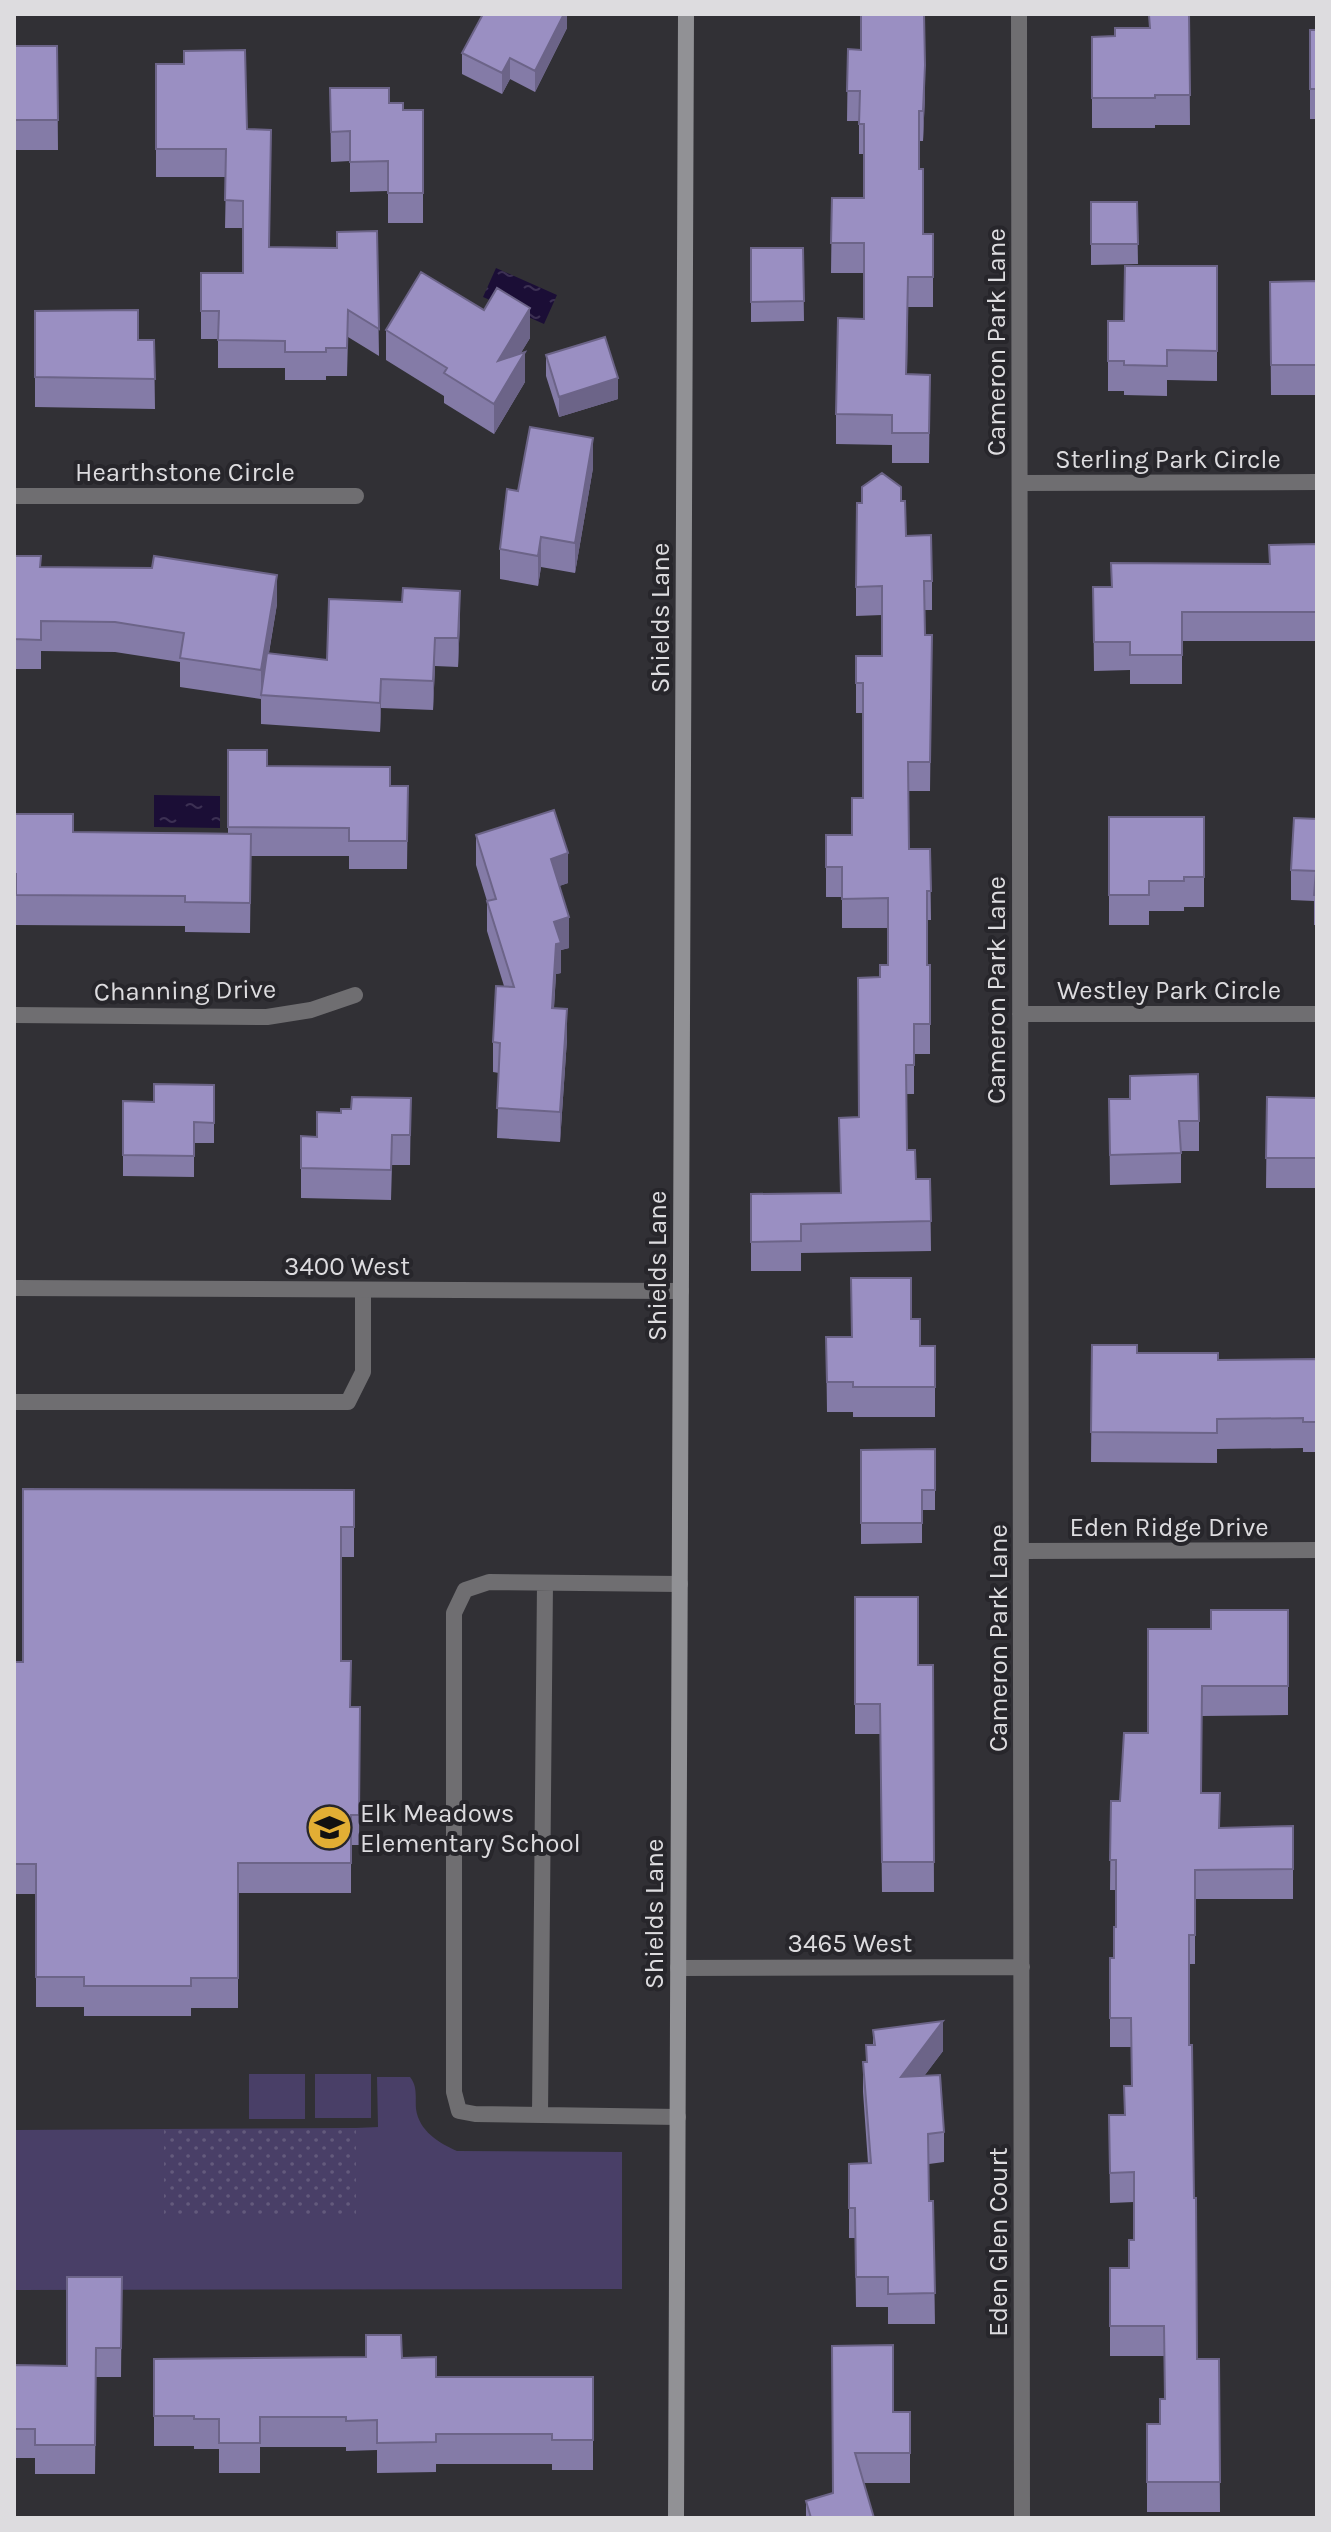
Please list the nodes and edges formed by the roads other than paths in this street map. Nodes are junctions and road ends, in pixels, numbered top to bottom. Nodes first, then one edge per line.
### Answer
1 (686, 14) edge
2 (1019, 14) edge
3 (1317, 482) edge
4 (1020, 483) junction
5 (14, 496) edge
6 (356, 496) dead end
7 (355, 995) dead end
8 (1020, 1014) junction
9 (1317, 1014) edge
10 (14, 1015) edge
11 (14, 1288) edge
12 (363, 1290) junction
13 (681, 1291) junction
14 (14, 1402) edge
15 (1317, 1550) edge
16 (1021, 1551) junction
17 (545, 1583) junction
18 (680, 1584) junction
19 (1022, 1967) junction
20 (678, 1968) junction
21 (540, 2115) junction
22 (678, 2117) junction
23 (676, 2518) edge
24 (1022, 2518) edge

1 - 13 main road, Shields Lane
2 - 4 street, Cameron Park Lane
3 - 4 street, Sterling Park Circle
4 - 8 street, Cameron Park Lane
5 - 6 street, Hearthstone Circle
7 - 10 street, Channing Drive
8 - 9 street, Westley Park Circle
8 - 16 street, Cameron Park Lane
11 - 12 street, 3400 West
12 - 13 street, 3400 West
12 - 14 street
13 - 18 main road, Shields Lane
15 - 16 street, Eden Ridge Drive
16 - 19 street, Cameron Park Lane
17 - 18 street
17 - 21 street
17 - 21 street
18 - 20 main road, Shields Lane
19 - 20 street, 3465 West
19 - 24 street, Eden Glen Court
20 - 22 main road, Shields Lane
21 - 22 street
22 - 23 main road, Shields Lane

